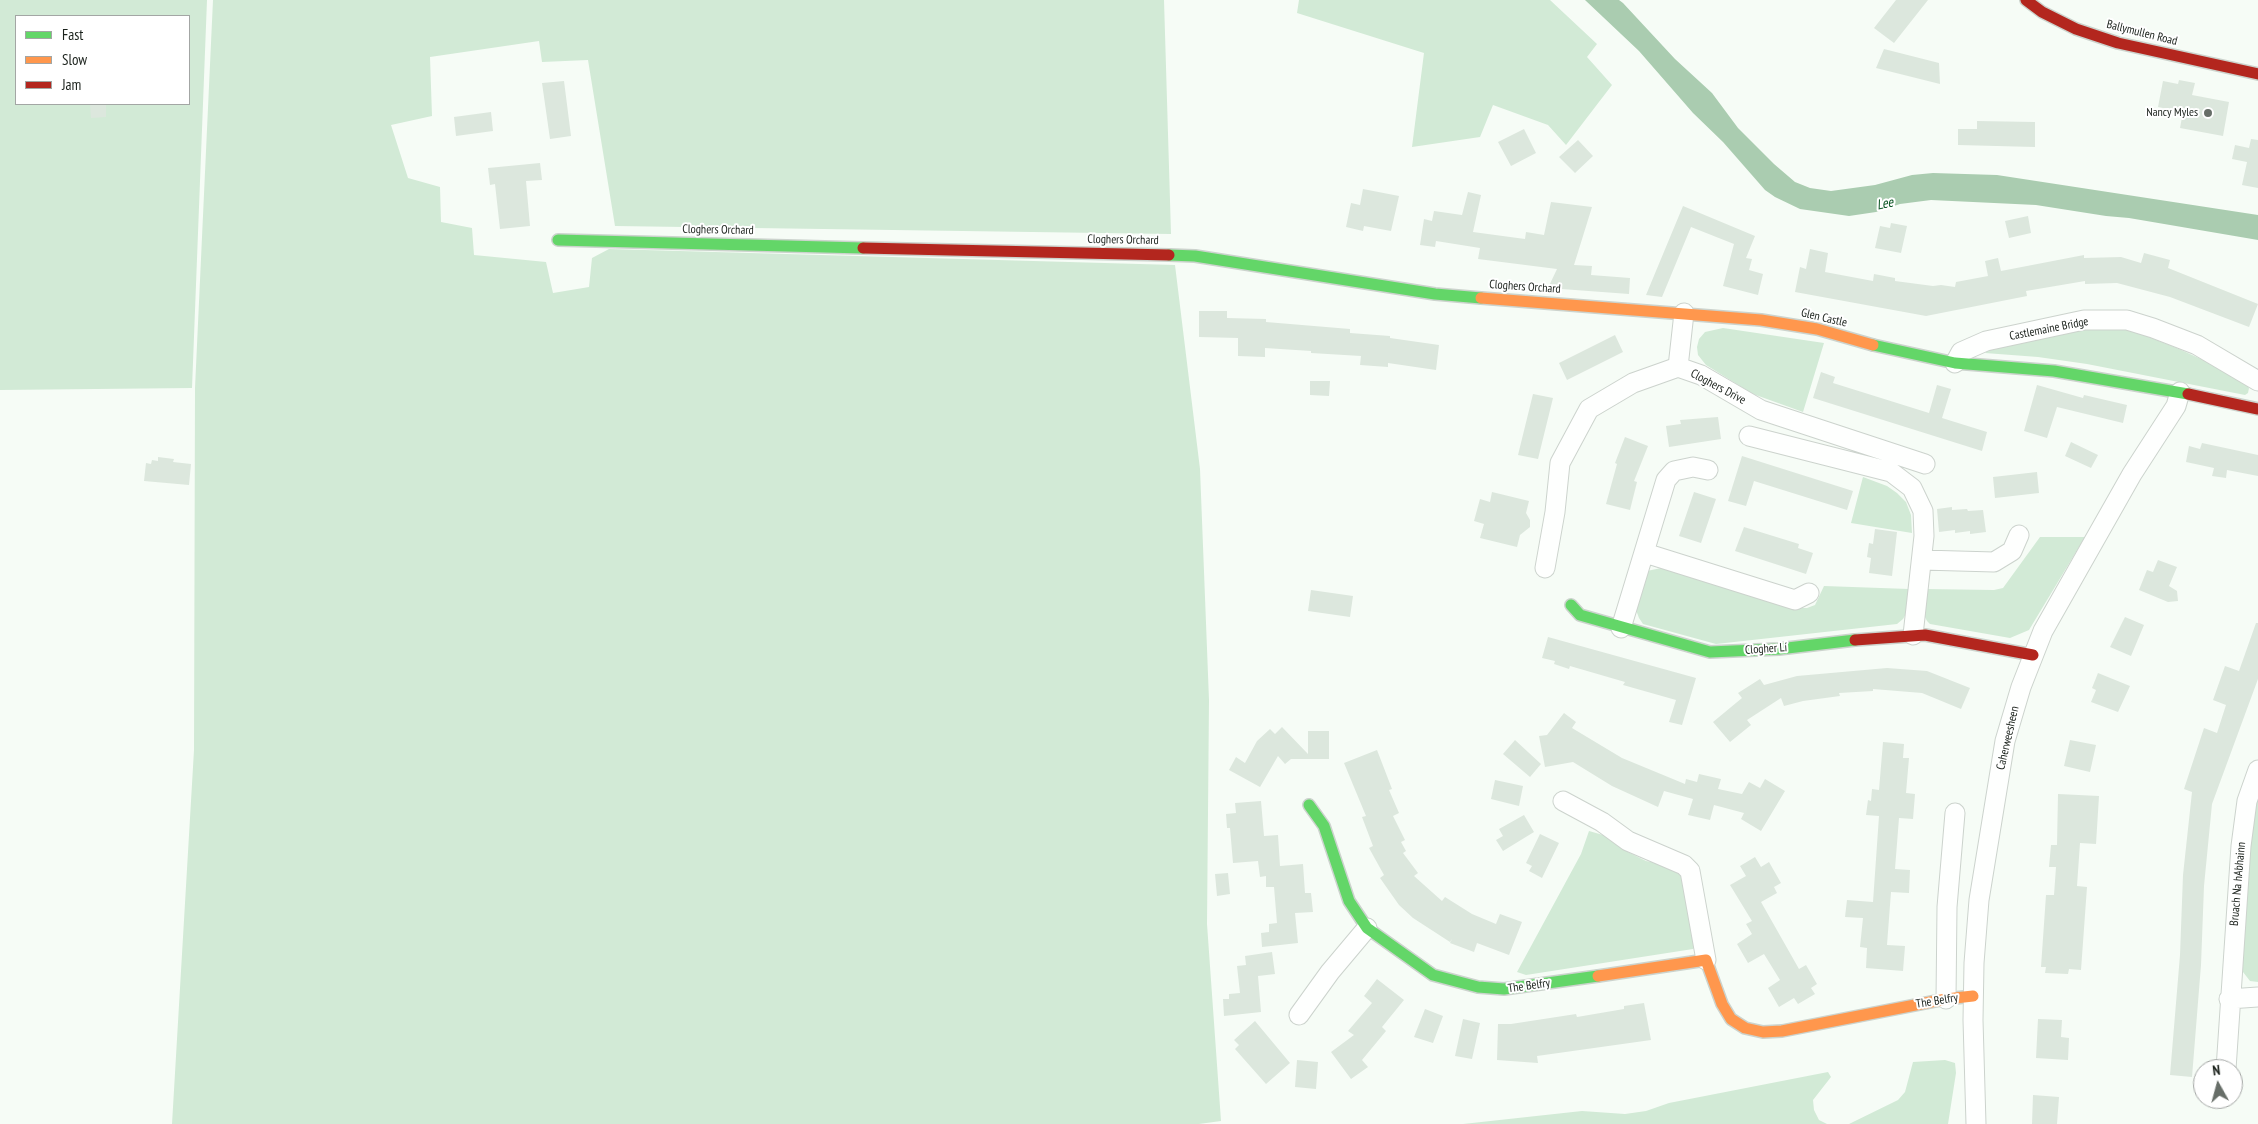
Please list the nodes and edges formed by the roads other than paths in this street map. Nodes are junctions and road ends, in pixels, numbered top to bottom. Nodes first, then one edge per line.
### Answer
1 (2026, 0) edge
2 (2258, 74) edge
3 (558, 240) dead end
4 (1684, 313) junction
5 (1955, 363) junction
6 (1678, 367) junction
7 (2258, 381) edge
8 (2180, 392) junction
9 (2258, 408) edge
10 (1749, 436) dead end
11 (1925, 464) dead end
12 (1708, 470) dead end
13 (2019, 535) dead end
14 (1645, 553) junction
15 (1922, 560) junction
16 (1545, 568) dead end
17 (1809, 594) dead end
18 (1571, 605) dead end
19 (1621, 628) junction
20 (1913, 635) junction
21 (2032, 655) junction
22 (2258, 770) edge
23 (1563, 801) dead end
24 (1309, 804) dead end
25 (1955, 813) dead end
26 (1367, 928) junction
27 (1706, 960) junction
28 (1973, 996) junction
29 (2258, 997) edge
30 (1946, 999) junction
31 (2229, 999) junction
32 (1299, 1015) dead end
33 (2226, 1059) edge
34 (1976, 1124) edge

1 - 2 street, Ballymullen Road
3 - 4 street, Cloghers Orchard
4 - 5 street, Glen Castle
4 - 6 street
5 - 7 street, Castlemaine Bridge
5 - 8 street, Glen Castle
6 - 11 street, Cloghers Drive
6 - 16 street, Cloghers Drive
8 - 9 street, Glen Castle
8 - 21 street, Caherweesheen
10 - 15 street
12 - 14 street
13 - 15 street
14 - 17 street
14 - 19 street
15 - 20 street
18 - 19 street, Clogher Lí
19 - 20 street, Clogher Lí
20 - 21 street, Clogher Lí
21 - 28 street, Caherweesheen
22 - 31 street, Bruach Na hAbhainn
23 - 27 street, The Belfry
24 - 26 street, The Belfry
25 - 30 street
26 - 27 street, The Belfry
26 - 32 street
27 - 30 street, The Belfry
28 - 30 street, The Belfry
28 - 34 street, Caherweesheen
29 - 31 street
31 - 33 street, Bruach Na hAbhainn

